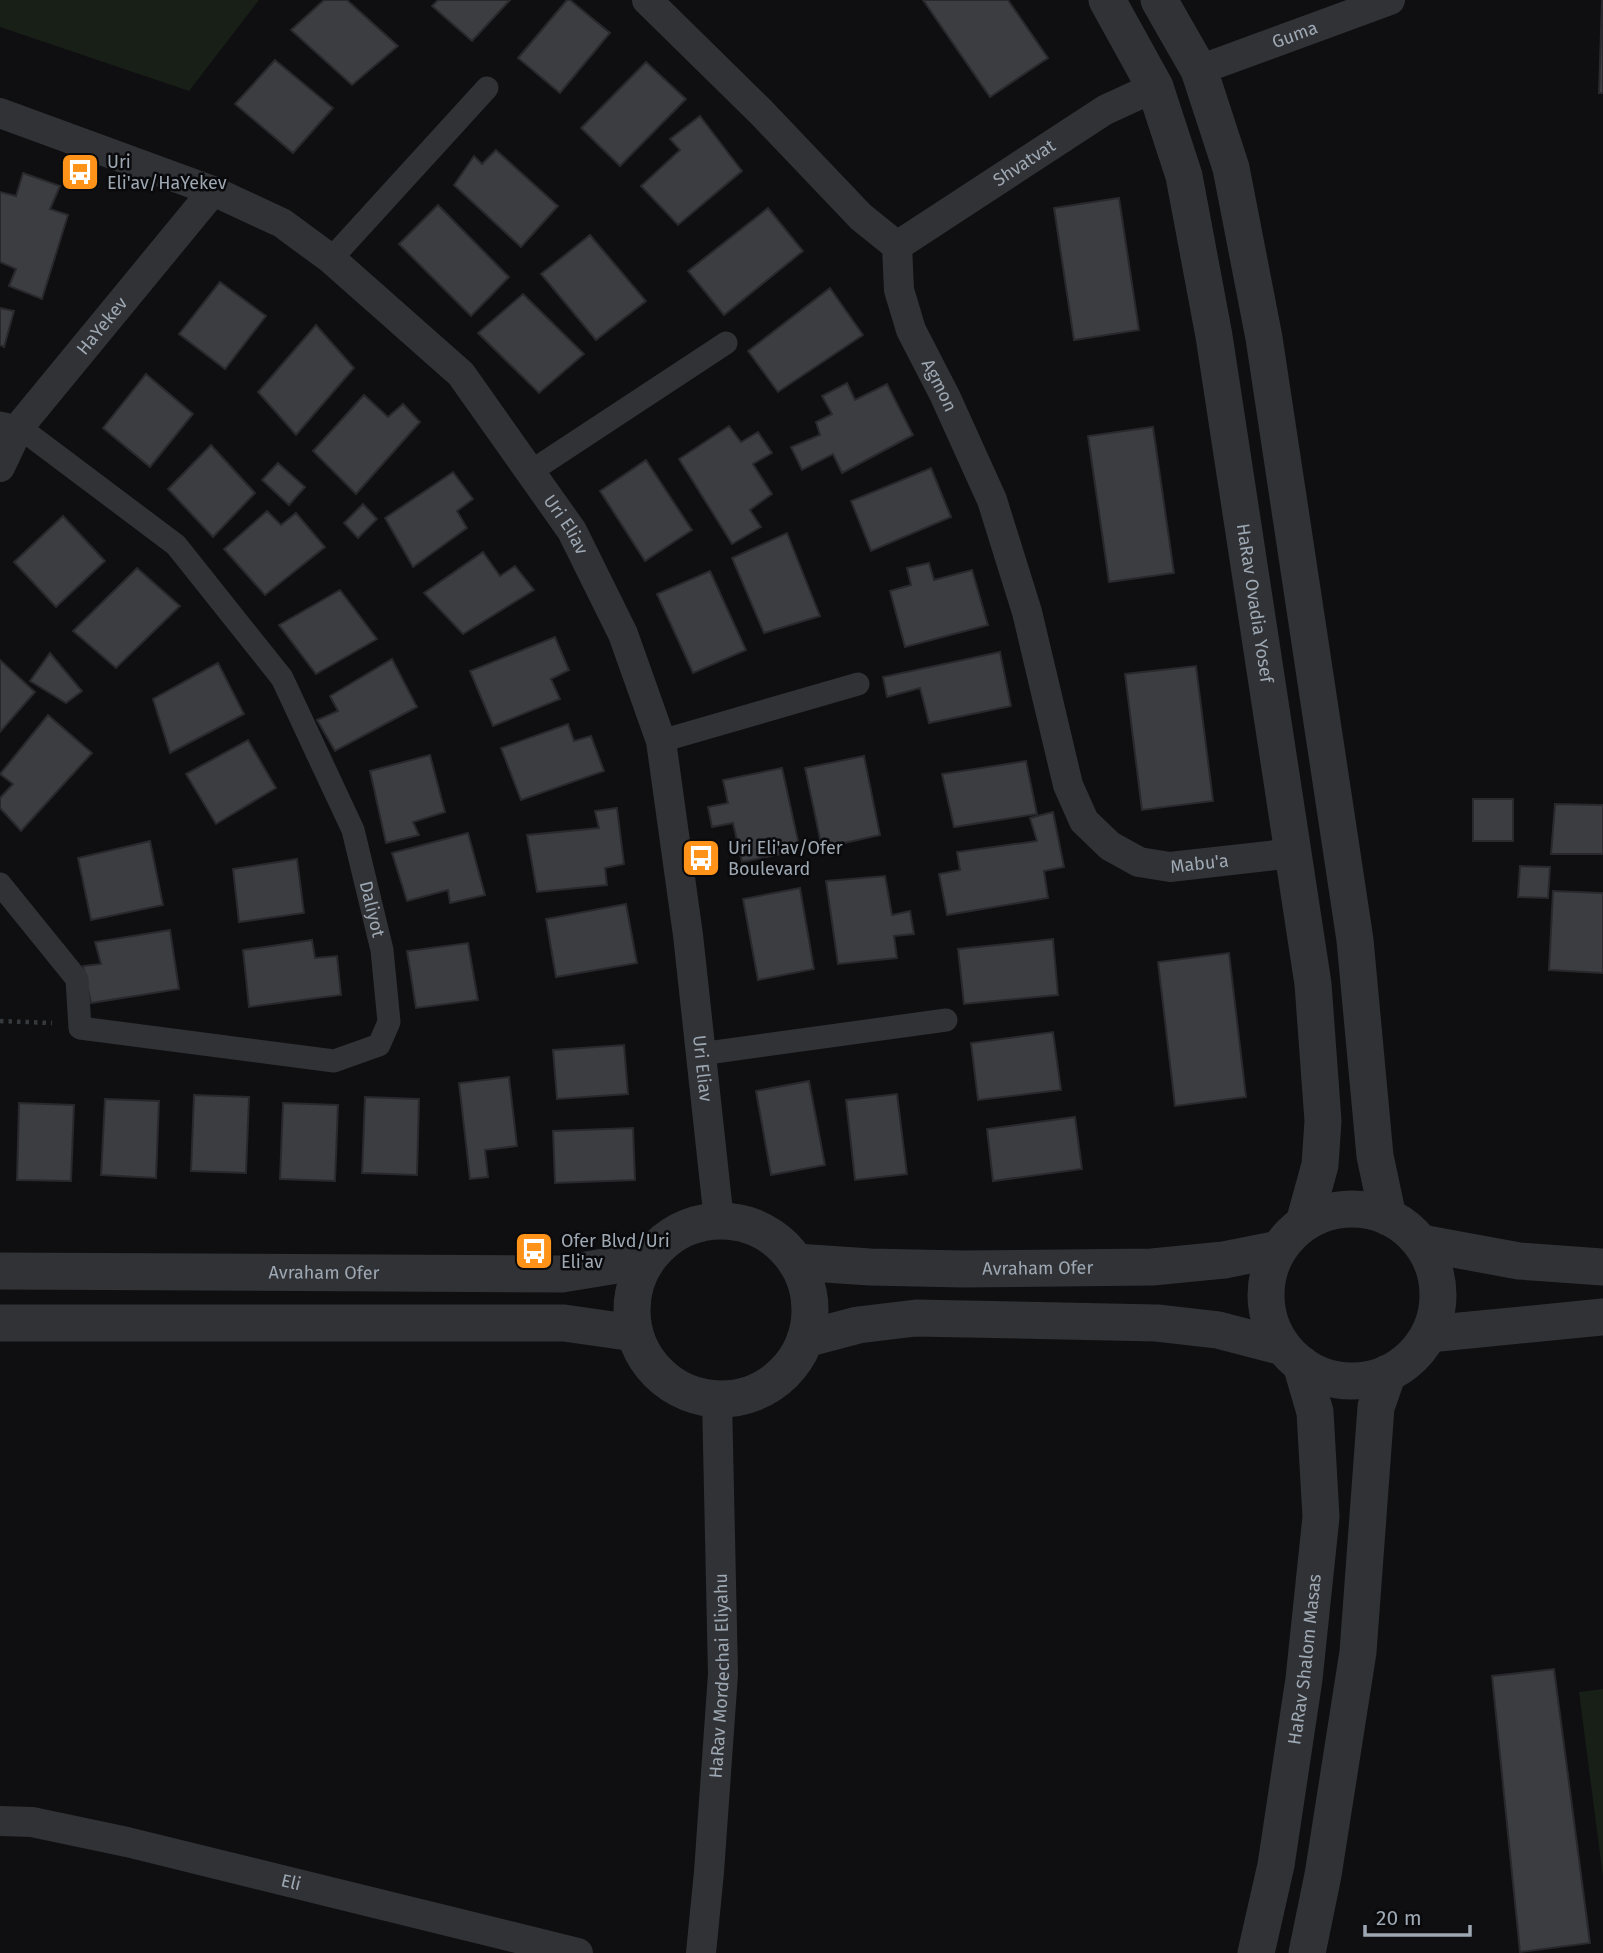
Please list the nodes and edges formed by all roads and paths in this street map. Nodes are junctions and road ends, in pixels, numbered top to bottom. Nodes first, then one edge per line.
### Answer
1 (647, 0) edge
2 (1107, 0) edge
3 (1159, 0) edge
4 (1390, 0) edge
5 (1199, 70) junction
6 (1155, 87) junction
7 (487, 88) dead end
8 (0, 113) edge
9 (213, 191) junction
10 (897, 246) junction
11 (331, 259) junction
12 (726, 343) dead end
13 (10, 425) edge
14 (0, 467) edge
15 (530, 472) junction
16 (859, 684) dead end
17 (661, 741) junction
18 (1110, 846) joint
19 (1294, 853) junction
20 (0, 884) edge
21 (946, 1020) dead end
22 (0, 1021) edge
23 (80, 1028) junction
24 (700, 1054) junction
25 (1388, 1217) junction
26 (719, 1221) junction
27 (1304, 1223) junction
28 (1421, 1243) junction
29 (1279, 1249) junction
30 (647, 1260) junction
31 (796, 1262) junction
32 (1603, 1267) edge
33 (0, 1271) edge
34 (1603, 1317) edge
35 (0, 1323) edge
36 (634, 1334) junction
37 (1429, 1334) junction
38 (805, 1339) junction
39 (1292, 1356) junction
40 (1388, 1373) junction
41 (717, 1399) junction
42 (0, 1821) edge
43 (578, 1953) edge
44 (701, 1953) edge
45 (1256, 1953) edge
46 (1307, 1953) edge

1 - 10 street
2 - 6 street, HaRav Ovadia Yosef
3 - 5 street
4 - 5 street, Guma
5 - 25 street
6 - 10 street, Shvatvat
6 - 19 street, HaRav Ovadia Yosef
7 - 11 street
8 - 9 street, Uri Eliav
9 - 11 street, Uri Eliav
9 - 13 street, HaYekev
10 - 18 street, Agmon
11 - 15 street, Uri Eliav
12 - 15 street
13 - 14 street, HaYekev
13 - 23 street, Daliyot
15 - 17 street, Uri Eliav
16 - 17 street
17 - 24 street, Uri Eliav
18 - 19 street, Mabu'a
19 - 27 street, HaRav Ovadia Yosef
20 - 23 street
21 - 24 street
22 - 23 path
24 - 26 street, Uri Eliav
25 - 27 street
25 - 28 street
26 - 30 street
26 - 31 street
27 - 29 street
28 - 32 street
28 - 37 street
29 - 31 street, Avraham Ofer
29 - 39 street
30 - 33 street, Avraham Ofer
30 - 36 street
31 - 38 street
34 - 37 street
35 - 36 street
36 - 41 street
37 - 40 street
38 - 39 street
38 - 41 street
39 - 40 street
39 - 45 street, HaRav Shalom Masas
40 - 46 street
41 - 44 street, HaRav Mordechai Eliyahu
42 - 43 street, Eli

